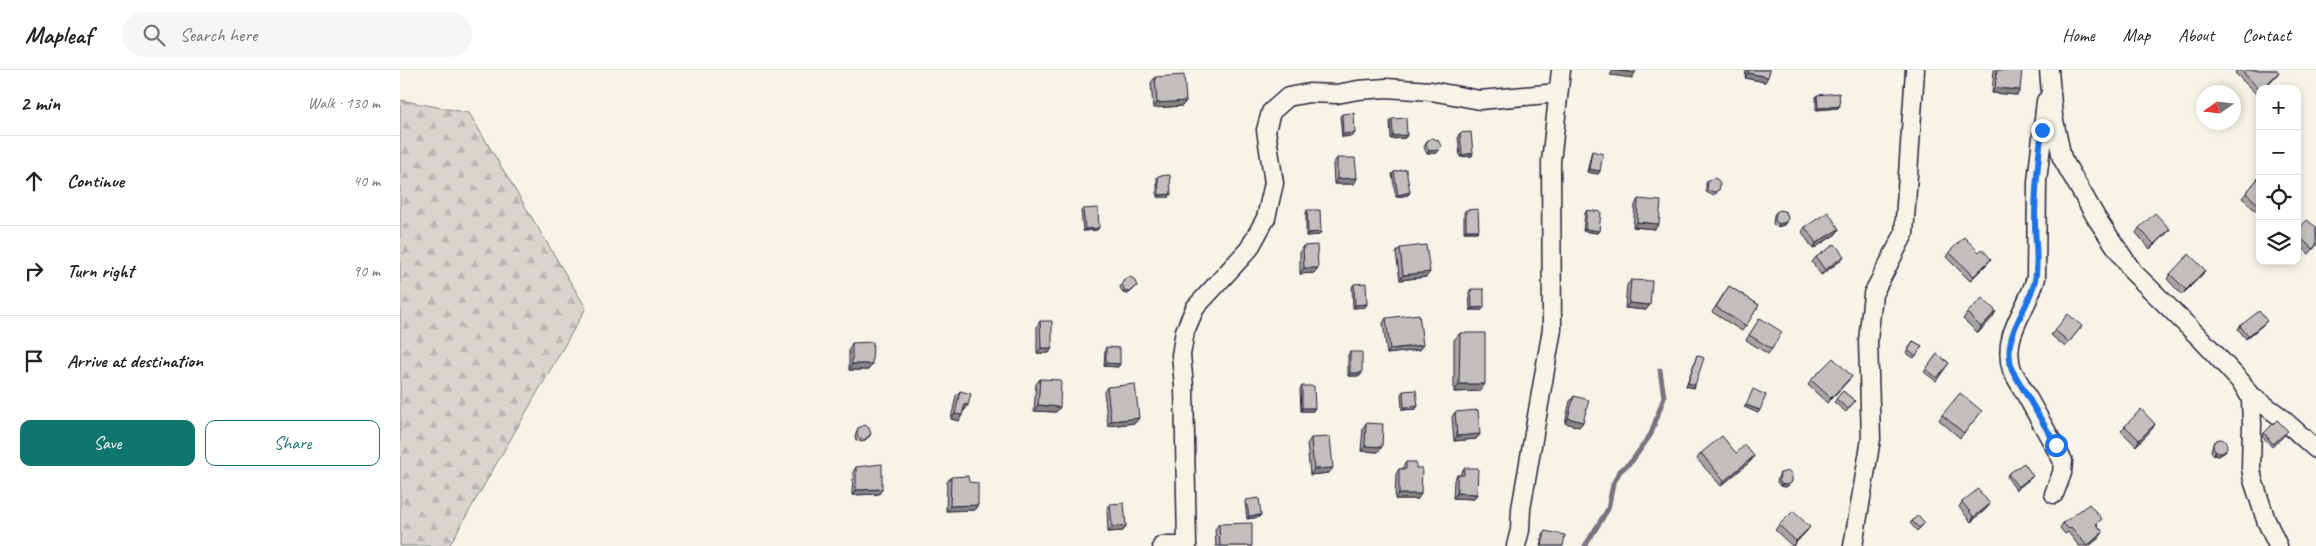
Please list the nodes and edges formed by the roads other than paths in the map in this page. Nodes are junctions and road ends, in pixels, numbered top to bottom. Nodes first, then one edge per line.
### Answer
1 (1561, 70) edge
2 (1915, 70) edge
3 (2049, 78) edge
4 (1558, 93) junction
5 (2248, 393) junction
6 (2316, 449) edge
7 (2054, 494) dead end
8 (1162, 546) edge
9 (1186, 546) edge
10 (1516, 546) edge
11 (1853, 546) edge
12 (2278, 546) edge

1 - 4 street
2 - 11 street
3 - 5 street
3 - 7 street
4 - 9 street
4 - 10 street
5 - 6 street
5 - 12 street
8 - 9 street

